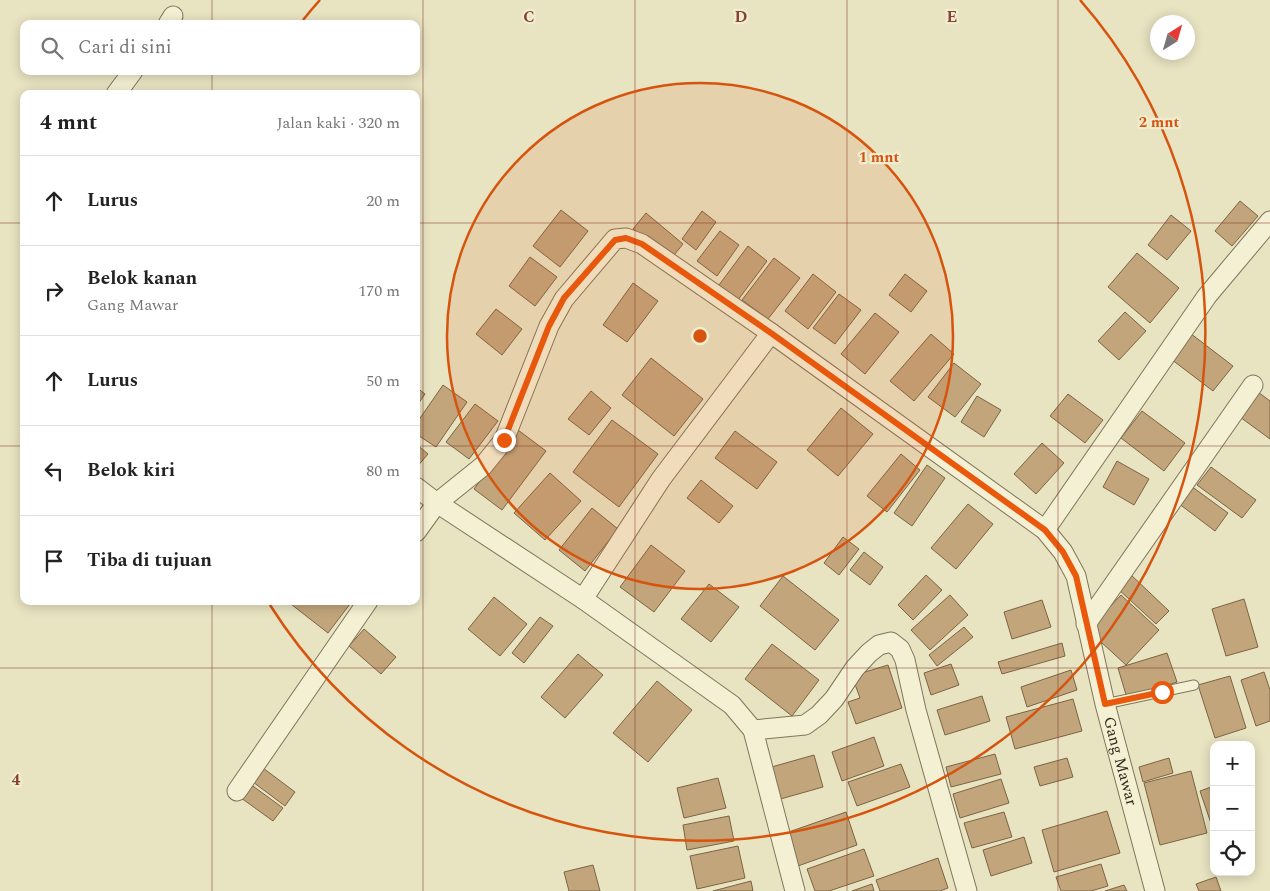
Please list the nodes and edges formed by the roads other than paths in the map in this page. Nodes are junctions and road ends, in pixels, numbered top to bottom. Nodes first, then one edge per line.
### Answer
1 (130, 75) edge
2 (119, 90) edge
3 (1270, 222) edge
4 (771, 333) junction
5 (1253, 385) dead end
6 (420, 490) edge
7 (437, 502) junction
8 (420, 526) edge
9 (1045, 530) junction
10 (583, 599) junction
11 (365, 605) edge
12 (1086, 624) junction
13 (1194, 685) dead end
14 (1105, 704) junction
15 (752, 730) junction
16 (237, 791) dead end
17 (795, 891) edge
18 (967, 891) edge
19 (1155, 891) edge

1 - 2 street
3 - 9 street
4 - 7 street, Gang Mawar
4 - 9 street, Gang Mawar
4 - 10 street
5 - 12 street
6 - 7 street
7 - 8 street
7 - 10 street
9 - 12 street, Gang Mawar
10 - 15 street
11 - 16 street
12 - 14 street, Gang Mawar
13 - 14 lane
14 - 19 street, Gang Mawar
15 - 17 street
15 - 18 street

